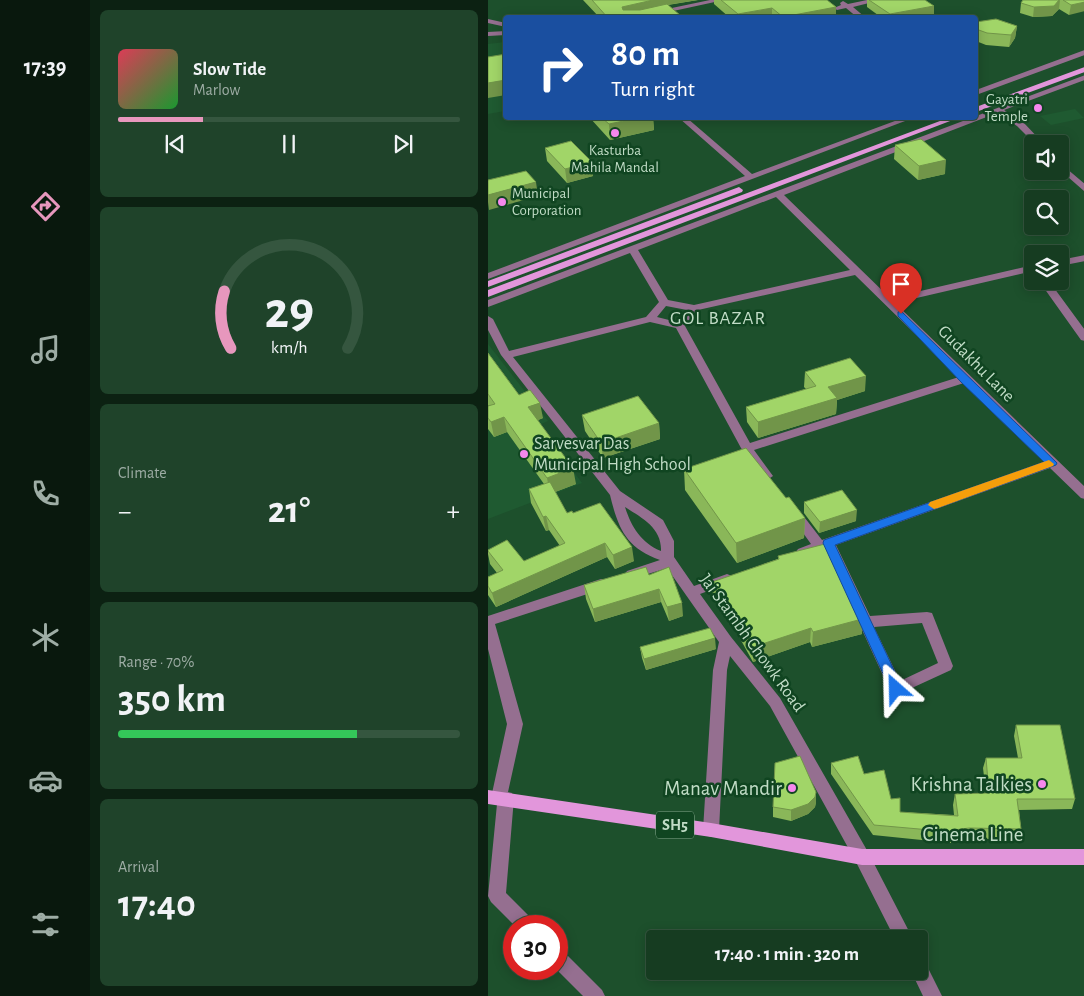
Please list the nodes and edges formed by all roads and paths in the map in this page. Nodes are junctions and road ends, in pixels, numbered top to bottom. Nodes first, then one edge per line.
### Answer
1 (721, 0) edge
2 (878, 0) edge
3 (837, 4) edge
4 (847, 6) junction
5 (643, 15) edge
6 (847, 15) edge
7 (859, 15) edge
8 (488, 21) edge
9 (503, 24) edge
10 (503, 33) edge
11 (488, 34) edge
12 (1084, 52) edge
13 (1084, 61) edge
14 (1084, 69) edge
15 (1084, 77) edge
16 (1074, 81) junction
17 (1084, 87) edge
18 (978, 91) edge
19 (978, 101) edge
20 (978, 109) edge
21 (998, 110) junction
22 (978, 118) edge
23 (685, 120) edge
24 (904, 120) edge
25 (928, 120) edge
26 (949, 120) edge
27 (972, 120) edge
28 (1031, 135) edge
29 (1069, 174) edge
30 (751, 177) junction
31 (1084, 189) edge
32 (779, 195) junction
33 (633, 250) junction
34 (1084, 258) edge
35 (1069, 261) edge
36 (1024, 270) edge
37 (858, 271) junction
38 (488, 276) edge
39 (488, 284) edge
40 (1050, 290) edge
41 (488, 294) edge
42 (888, 301) junction
43 (664, 302) junction
44 (488, 304) edge
45 (694, 308) junction
46 (650, 319) junction
47 (488, 320) edge
48 (680, 326) junction
49 (1084, 338) edge
50 (506, 355) junction
51 (965, 379) junction
52 (747, 448) junction
53 (1052, 463) junction
54 (775, 486) edge
55 (616, 494) junction
56 (1084, 495) edge
57 (786, 501) edge
58 (824, 544) junction
59 (792, 556) edge
60 (668, 560) junction
61 (737, 575) edge
62 (692, 592) junction
63 (488, 622) edge
64 (865, 622) junction
65 (726, 641) junction
66 (497, 798) edge
67 (711, 830) junction
68 (862, 856) junction
69 (1084, 857) edge
70 (515, 915) edge
71 (899, 930) edge
72 (568, 967) edge
73 (925, 980) edge
74 (596, 996) edge
75 (934, 996) edge

1 - 5 street
2 - 4 street
3 - 4 street
3 - 6 street
4 - 7 street
8 - 9 street
10 - 11 street
12 - 18 street
13 - 19 main road
14 - 20 main road
15 - 16 street
16 - 17 street
16 - 21 street
21 - 22 street
21 - 28 street
23 - 30 street
24 - 30 street
25 - 39 main road
26 - 41 main road
27 - 32 street
29 - 31 street
30 - 38 street
32 - 33 street
32 - 37 street, Gudakhu Lane
33 - 43 street
33 - 44 street
34 - 35 street
36 - 42 street
37 - 42 street, Gudakhu Lane
37 - 45 street
40 - 49 street
42 - 51 street, Gudakhu Lane
43 - 45 street
43 - 46 street
45 - 48 street
46 - 48 street
46 - 50 street
47 - 50 street, Jai Stambh Chowk Road
48 - 52 street
50 - 55 street, Jai Stambh Chowk Road
51 - 52 street
51 - 53 street, Gudakhu Lane
52 - 54 street
53 - 56 street, Gudakhu Lane
53 - 58 street
55 - 60 street, Jai Stambh Chowk Road
55 - 60 street, Jai Stambh Chowk Road
57 - 58 street
58 - 59 street
58 - 64 street
60 - 62 street, Jai Stambh Chowk Road
60 - 63 street
61 - 62 street
62 - 65 street, Jai Stambh Chowk Road
63 - 66 street
64 - 64 street
65 - 67 street
65 - 68 street, Jai Stambh Chowk Road
66 - 67 main road, SH5
66 - 70 street
67 - 68 main road, SH5
68 - 69 main road, Cinema Line / SH5
68 - 71 street, Jai Stambh Chowk Road
72 - 74 street
73 - 75 street

